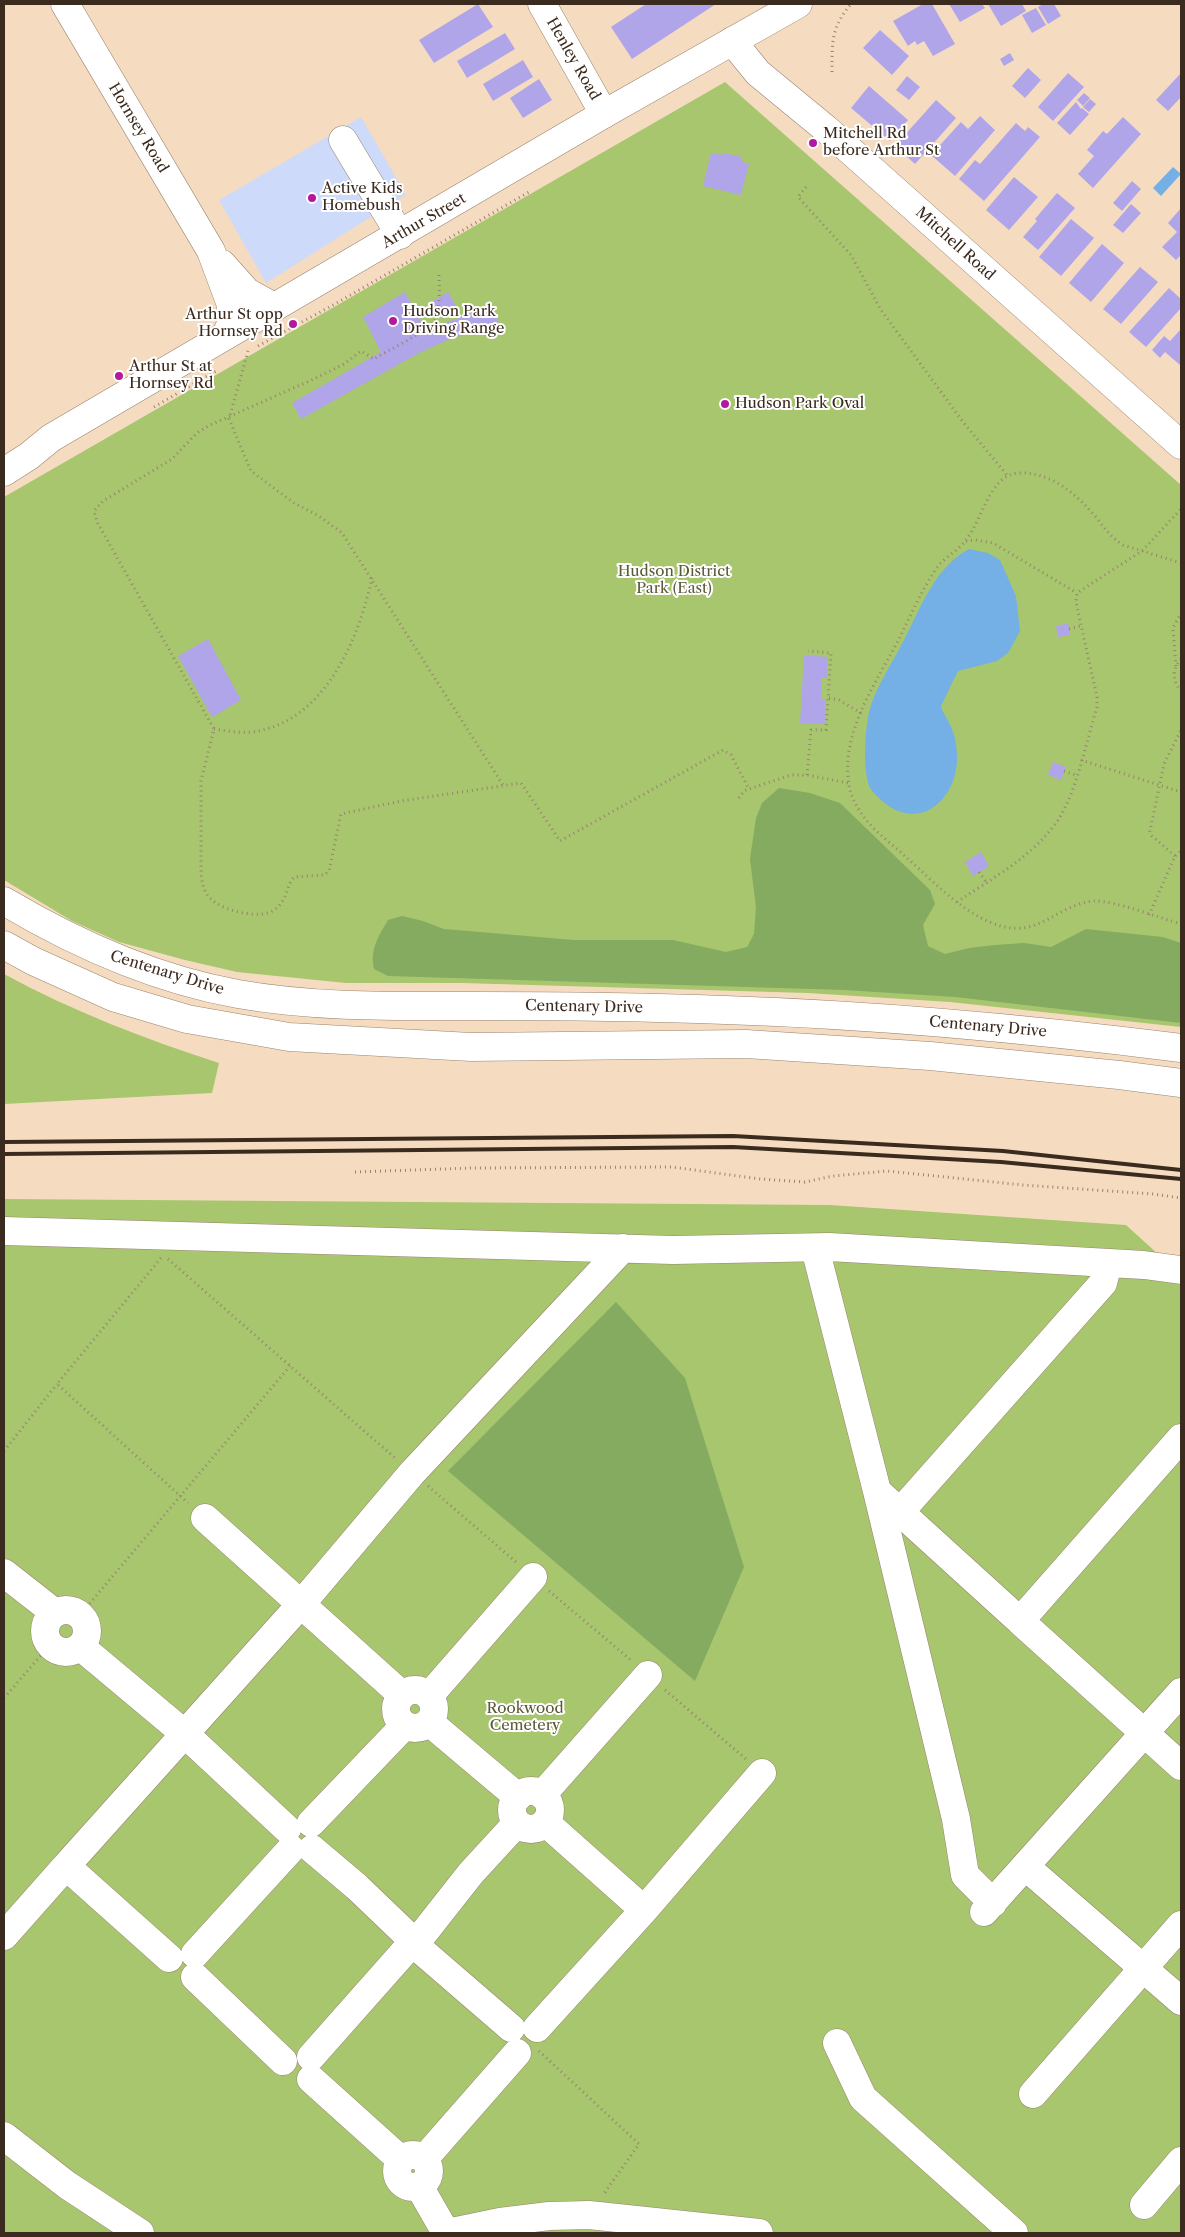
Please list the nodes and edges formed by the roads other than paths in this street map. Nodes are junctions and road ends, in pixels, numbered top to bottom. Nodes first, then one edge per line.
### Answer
1 (65, 4) edge
2 (542, 4) edge
3 (798, 4) edge
4 (732, 40) junction
5 (604, 114) junction
6 (344, 140) dead end
7 (400, 235) junction
8 (211, 251) junction
9 (274, 307) junction
10 (233, 346) junction
11 (50, 438) junction
12 (1181, 445) edge
13 (4, 452) edge
14 (4, 472) edge
15 (4, 901) edge
16 (4, 944) edge
17 (1181, 1048) edge
18 (1181, 1083) edge
19 (4, 1231) edge
20 (623, 1248) junction
21 (815, 1248) junction
22 (1108, 1263) junction
23 (1181, 1270) edge
24 (1181, 1438) edge
25 (878, 1491) junction
26 (900, 1512) junction
27 (205, 1518) road end
28 (4, 1573) edge
29 (533, 1577) road end
30 (302, 1603) junction
31 (68, 1614) junction
32 (1020, 1621) junction
33 (81, 1647) junction
34 (648, 1675) road end
35 (1181, 1692) edge
36 (421, 1714) junction
37 (1145, 1733) junction
38 (185, 1734) junction
39 (1181, 1766) edge
40 (762, 1773) road end
41 (526, 1805) junction
42 (300, 1837) junction
43 (66, 1866) junction
44 (1026, 1867) junction
45 (644, 1910) junction
46 (1181, 1925) edge
47 (4, 1936) edge
48 (414, 1943) junction
49 (195, 1965) junction
50 (1144, 1970) junction
51 (1181, 2001) edge
52 (525, 2039) junction
53 (837, 2043) dead end
54 (311, 2068) junction
55 (1033, 2094) dead end
56 (4, 2136) edge
57 (413, 2159) junction
58 (1181, 2161) edge
59 (1144, 2205) dead end
60 (124, 2229) edge
61 (447, 2233) edge
62 (760, 2233) edge
63 (1014, 2233) edge

1 - 8 main road, Hornsey Road
2 - 5 main road, Henley Road
3 - 4 main road, Arthur Street
4 - 5 main road, Arthur Street
4 - 12 main road, Mitchell Road
5 - 7 main road, Arthur Street
6 - 7 main road
7 - 9 main road, Arthur Street
8 - 9 main road, Hornsey Road
8 - 10 main road, Hornsey Road
9 - 10 main road, Arthur Street
10 - 11 main road, Arthur Street
11 - 13 main road, Arthur Street
11 - 14 main road, Arthur Street
15 - 17 main road, Centenary Drive
16 - 18 main road
19 - 20 main road
20 - 21 main road
20 - 30 main road
21 - 22 main road
21 - 25 main road
22 - 23 main road
22 - 26 main road
24 - 32 main road
25 - 26 main road
25 - 44 main road
26 - 32 main road
27 - 30 main road
28 - 31 main road
29 - 36 main road
30 - 36 main road
30 - 38 main road
31 - 33 main road
31 - 33 main road
32 - 37 main road
33 - 38 main road
34 - 41 main road
35 - 37 main road
36 - 41 main road
36 - 42 main road
37 - 39 main road
37 - 44 main road
38 - 42 main road
38 - 43 main road
40 - 45 main road
41 - 45 main road
41 - 48 main road
42 - 48 main road
42 - 49 main road
43 - 47 main road
43 - 49 main road
44 - 50 main road
45 - 52 main road
46 - 50 main road
48 - 52 main road
48 - 54 main road
49 - 54 main road
50 - 51 main road
50 - 55 main road
52 - 57 main road
53 - 63 main road
54 - 57 main road
56 - 60 main road
57 - 61 main road
58 - 59 main road
61 - 62 main road

